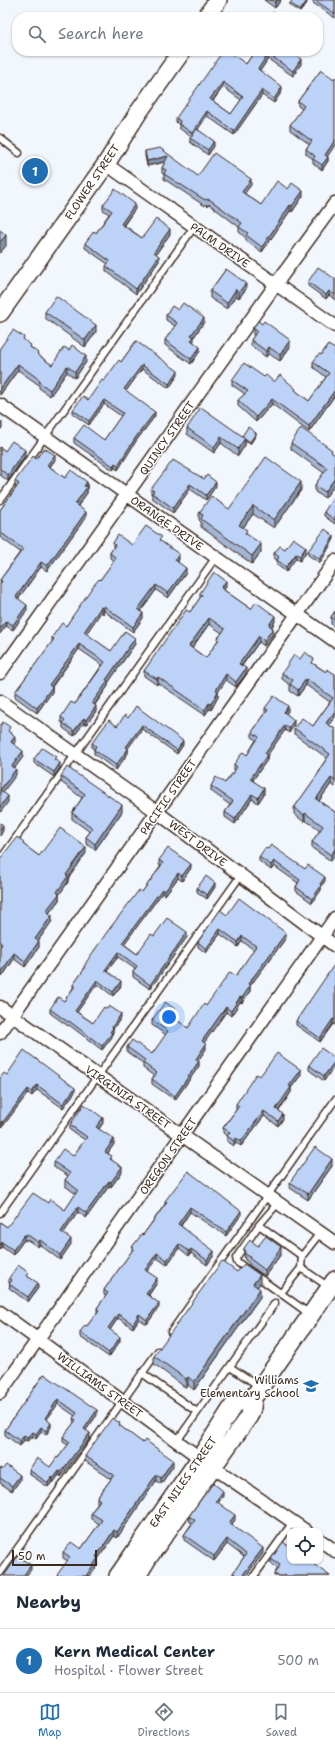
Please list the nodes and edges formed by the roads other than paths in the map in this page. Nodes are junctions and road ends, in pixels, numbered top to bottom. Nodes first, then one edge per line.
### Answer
1 (218, 0) edge
2 (210, 12) edge
3 (178, 56) edge
4 (0, 138) edge
5 (19, 153) dead end
6 (106, 164) junction
7 (335, 203) edge
8 (194, 227) junction
9 (276, 284) junction
10 (0, 313) edge
11 (335, 326) edge
12 (0, 404) edge
13 (45, 437) junction
14 (127, 494) junction
15 (0, 500) edge
16 (216, 557) junction
17 (335, 561) edge
18 (297, 614) junction
19 (335, 641) edge
20 (0, 673) edge
21 (0, 701) edge
22 (76, 754) junction
23 (157, 812) junction
24 (0, 860) edge
25 (241, 875) junction
26 (335, 918) edge
27 (322, 937) junction
28 (335, 946) edge
29 (0, 1006) edge
30 (13, 1016) junction
31 (0, 1033) edge
32 (98, 1076) junction
33 (335, 1100) edge
34 (182, 1135) junction
35 (267, 1195) junction
36 (278, 1202) junction
37 (0, 1213) edge
38 (259, 1225) junction
39 (241, 1233) junction
40 (320, 1233) junction
41 (249, 1239) junction
42 (335, 1244) edge
43 (302, 1256) junction
44 (301, 1268) junction
45 (332, 1284) edge
46 (281, 1293) junction
47 (275, 1303) dead end
48 (0, 1312) edge
49 (311, 1315) junction
50 (169, 1335) edge
51 (38, 1339) junction
52 (160, 1348) edge
53 (230, 1367) junction
54 (142, 1373) junction
55 (0, 1393) edge
56 (257, 1393) junction
57 (123, 1401) junction
58 (198, 1412) junction
59 (177, 1441) junction
60 (206, 1463) junction
61 (293, 1522) junction
62 (302, 1528) edge
63 (323, 1542) edge
64 (335, 1550) edge
65 (0, 1573) edge
66 (118, 1576) edge
67 (137, 1576) edge
68 (254, 1576) edge

1 - 2 main road
3 - 6 main road, FLOWER STREET
4 - 5 lane
6 - 8 street, PALM DRIVE
6 - 10 main road, FLOWER STREET
7 - 9 street, QUINCY STREET
8 - 9 street, PALM DRIVE
8 - 13 lane
9 - 11 street, PALM DRIVE
9 - 14 street, QUINCY STREET
12 - 13 street, ORANGE DRIVE
13 - 14 street, ORANGE DRIVE
13 - 15 lane
14 - 16 street, ORANGE DRIVE
14 - 20 street, QUINCY STREET
16 - 18 street, ORANGE DRIVE
16 - 22 lane
17 - 18 street, PACIFIC STREET
18 - 19 street, ORANGE DRIVE
18 - 23 street, PACIFIC STREET
21 - 22 street, WEST DRIVE
22 - 23 street, WEST DRIVE
22 - 24 lane
23 - 25 street, WEST DRIVE
23 - 30 street, PACIFIC STREET
25 - 27 street, WEST DRIVE
25 - 32 lane
26 - 27 street, OREGON STREET
27 - 28 street, WEST DRIVE
27 - 34 street, OREGON STREET
29 - 30 street, VIRGINIA STREET
30 - 31 street, PACIFIC STREET
30 - 32 street, VIRGINIA STREET
32 - 34 street, VIRGINIA STREET
32 - 37 lane
33 - 35 lane
34 - 35 street, VIRGINIA STREET
34 - 51 street, OREGON STREET
35 - 36 street, VIRGINIA STREET
35 - 39 lane
36 - 38 lane
36 - 40 street, VIRGINIA STREET
38 - 41 lane
38 - 43 lane
39 - 41 lane
39 - 50 lane
40 - 42 street, VIRGINIA STREET
40 - 43 lane
41 - 46 lane
43 - 44 lane
44 - 45 lane
44 - 46 lane
45 - 49 main road, EAST NILES STREET
46 - 49 lane
47 - 53 lane
48 - 51 street, WILLIAMS STREET
49 - 56 main road, EAST NILES STREET
51 - 55 street, OREGON STREET
51 - 57 street, WILLIAMS STREET
52 - 54 lane
53 - 56 lane
53 - 58 lane
54 - 57 lane
54 - 58 lane
56 - 60 main road, EAST NILES STREET
57 - 59 street, WILLIAMS STREET
57 - 65 lane
58 - 59 lane
59 - 60 street, WILLIAMS STREET
60 - 61 street, WILLIAMS STREET
60 - 66 main road, EAST NILES STREET
60 - 67 main road, EAST NILES STREET
61 - 62 street, WILLIAMS STREET
61 - 68 lane
63 - 64 street

